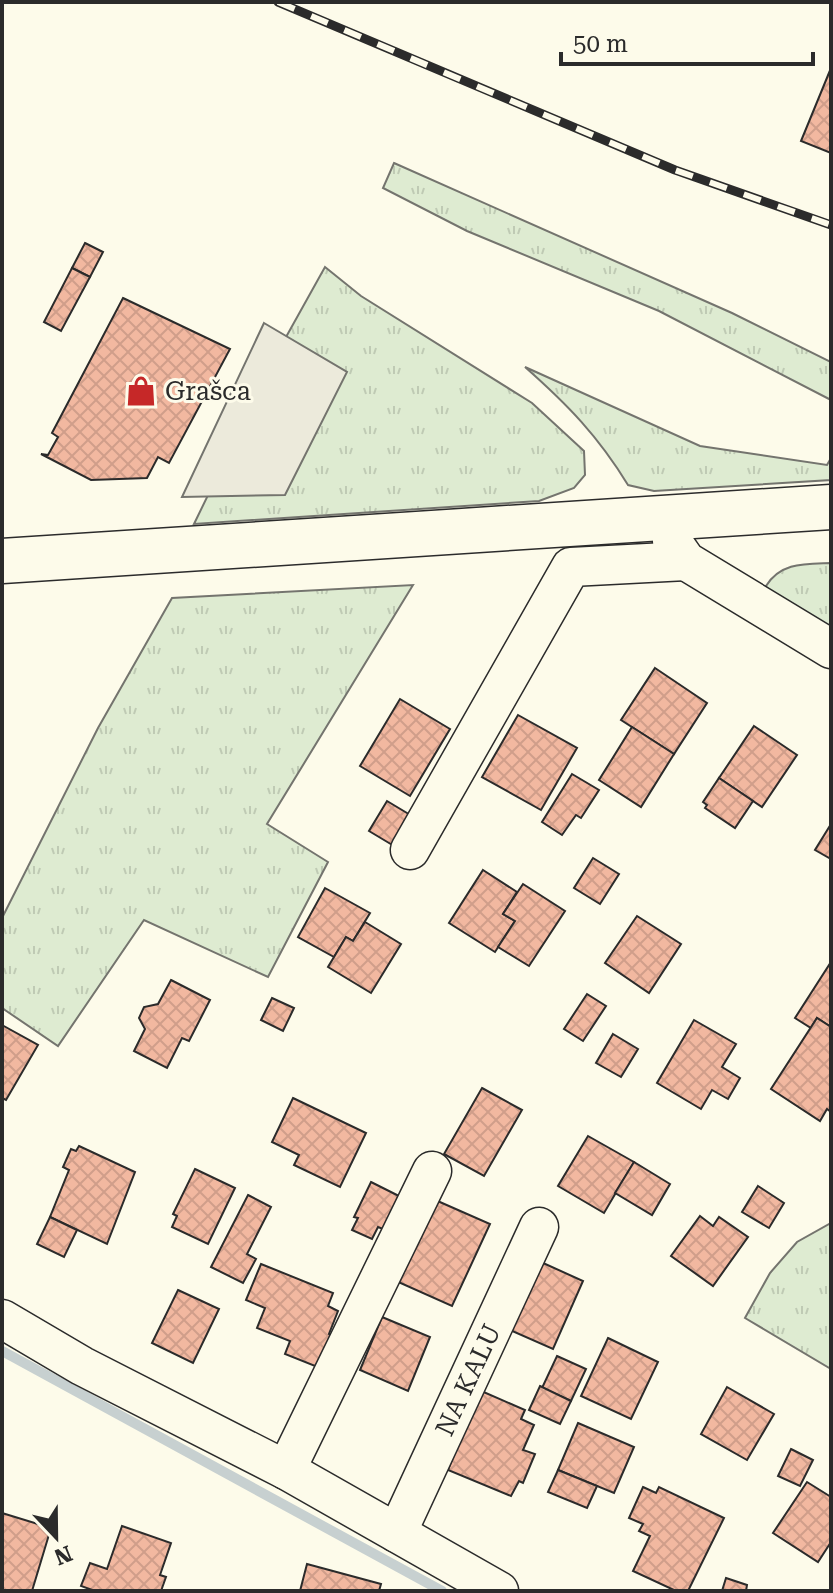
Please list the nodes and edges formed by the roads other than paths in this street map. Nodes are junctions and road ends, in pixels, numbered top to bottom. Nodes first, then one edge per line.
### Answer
1 (831, 507) edge
2 (657, 520) junction
3 (2, 561) edge
4 (686, 561) junction
5 (831, 649) edge
6 (410, 850) dead end
7 (432, 1171) dead end
8 (539, 1227) dead end
9 (2, 1319) edge
10 (286, 1470) junction
11 (397, 1533) junction
12 (499, 1591) edge

1 - 2 main road
2 - 3 main road
2 - 4 street
4 - 5 street
4 - 6 street
7 - 10 street
8 - 11 street, NA KALU
9 - 10 street
10 - 11 street
11 - 12 street

